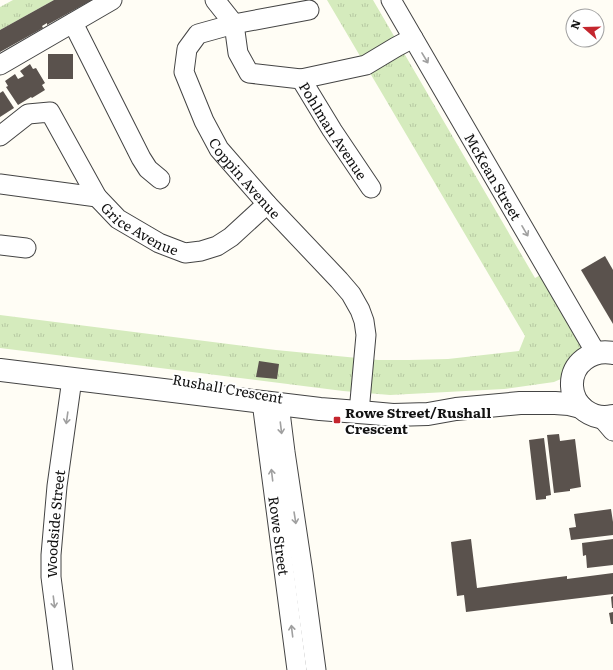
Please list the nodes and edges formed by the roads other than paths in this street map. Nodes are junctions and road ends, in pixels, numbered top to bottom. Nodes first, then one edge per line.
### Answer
1 (112, 0) edge
2 (215, 0) edge
3 (391, 0) edge
4 (309, 10) dead end
5 (73, 23) junction
6 (234, 24) junction
7 (413, 38) junction
8 (0, 65) edge
9 (301, 79) junction
10 (0, 136) edge
11 (160, 179) dead end
12 (0, 184) edge
13 (372, 188) dead end
14 (97, 197) junction
15 (267, 204) junction
16 (0, 245) edge
17 (26, 248) dead end
18 (604, 353) edge
19 (0, 357) edge
20 (0, 370) edge
21 (72, 372) junction
22 (573, 375) junction
23 (271, 401) junction
24 (520, 402) junction
25 (581, 407) junction
26 (360, 408) junction
27 (609, 421) edge
28 (63, 670) edge
29 (297, 670) edge
30 (316, 670) edge

1 - 5 street
2 - 6 street
3 - 7 street, McKean Street
4 - 6 street, Coppin Avenue
5 - 8 street
5 - 11 street
6 - 9 street, Pohlman Avenue
6 - 15 street, Coppin Avenue
7 - 9 street
7 -> 18 street, McKean Street
9 - 13 street, Pohlman Avenue
10 - 14 street, Grice Avenue
12 - 14 street
14 - 15 street, Grice Avenue
15 - 26 street, Coppin Avenue
16 - 17 street
18 - 22 street, Rushall Crescent
19 - 21 street, Rushall Crescent
20 - 21 street, Rushall Crescent
21 - 23 street, Rushall Crescent
21 -> 28 street, Woodside Street
22 - 24 street, Rushall Crescent
22 - 25 street
23 - 26 street, Rushall Crescent
29 -> 23 street, Rowe Street
23 -> 30 street, Rowe Street
24 - 25 street, Rushall Crescent
24 - 26 street, Rushall Crescent
25 - 27 street, Rushall Crescent

